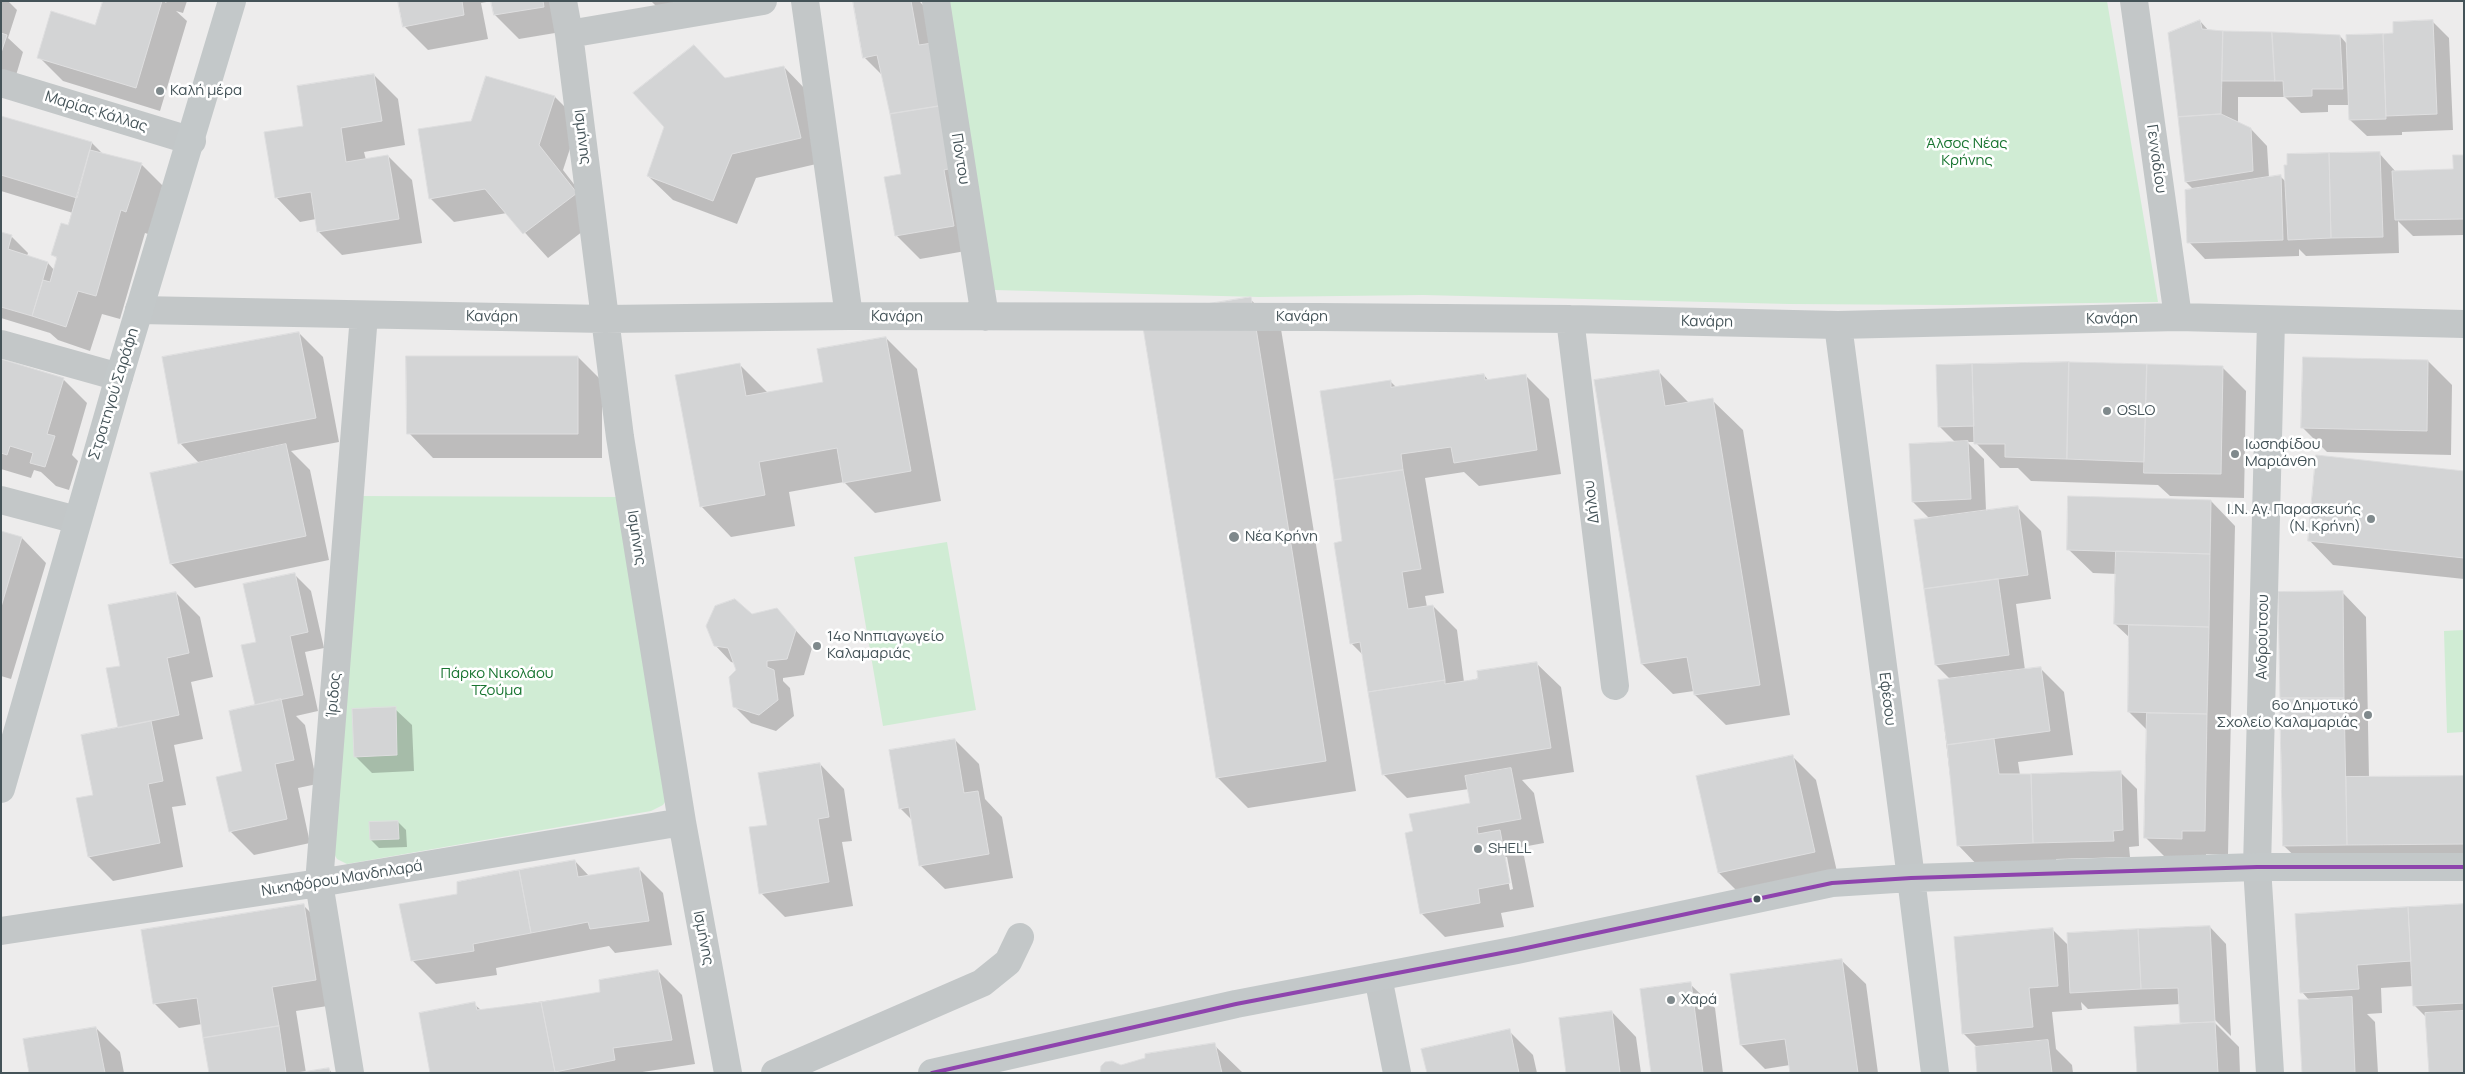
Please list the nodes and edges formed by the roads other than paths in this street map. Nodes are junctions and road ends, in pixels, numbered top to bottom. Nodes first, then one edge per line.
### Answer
1 (232, 1) edge
2 (563, 1) edge
3 (763, 1) edge
4 (805, 1) edge
5 (936, 1) edge
6 (2134, 1) edge
7 (569, 34) junction
8 (1, 83) edge
9 (192, 140) junction
10 (139, 310) junction
11 (364, 315) junction
12 (850, 316) junction
13 (2178, 317) junction
14 (985, 318) junction
15 (606, 319) junction
16 (1570, 319) junction
17 (2271, 321) junction
18 (2464, 324) edge
19 (1838, 325) junction
20 (1, 344) edge
21 (119, 377) junction
22 (1, 500) edge
23 (77, 520) junction
24 (1615, 686) dead end
25 (8, 741) edge
26 (1, 789) edge
27 (682, 822) junction
28 (2257, 867) junction
29 (2464, 867) edge
30 (1911, 878) junction
31 (319, 883) junction
32 (1, 931) edge
33 (1020, 937) dead end
34 (1378, 977) junction
35 (350, 1073) edge
36 (728, 1073) edge
37 (775, 1073) edge
38 (932, 1073) edge
39 (1397, 1073) edge
40 (1936, 1073) edge
41 (2270, 1073) edge

1 - 9 main road, Στρατηγού Σαράφη
2 - 7 street, Ισμήνης
3 - 7 street
4 - 12 street
5 - 14 street, Πόντου
6 - 13 street, Γενναδίου
7 - 15 street, Ισμήνης
8 - 9 street, Μαρίας Κάλλας
9 - 10 main road, Στρατηγού Σαράφη
10 - 11 street, Κανάρη
10 - 21 main road, Στρατηγού Σαράφη
11 - 15 street, Κανάρη
11 - 31 street, Ίριδος
12 - 14 street, Κανάρη
12 - 15 street, Κανάρη
13 - 17 street, Κανάρη
13 - 19 street, Κανάρη
14 - 16 street, Κανάρη
15 - 27 street, Ισμήνης
16 - 19 street, Κανάρη
16 - 24 street, Δήλου
17 - 18 street, Κανάρη
17 - 28 street, Ανδρούτσου
19 - 30 street, Εφέσου
20 - 21 street
21 - 23 main road, Στρατηγού Σαράφη
22 - 23 street
23 - 25 main road, Στρατηγού Σαράφη
25 - 26 main road, Στρατηγού Σαράφη
27 - 31 street, Νικηφόρου Μανδηλαρά
27 - 36 street, Ισμήνης
28 - 29 main road
28 - 30 main road
28 - 41 street, Ανδρούτσου
30 - 34 main road
30 - 40 main road, Εφέσου
31 - 32 street, Νικηφόρου Μανδηλαρά
31 - 35 street, Ίριδος
33 - 37 street
34 - 38 main road
34 - 39 street

